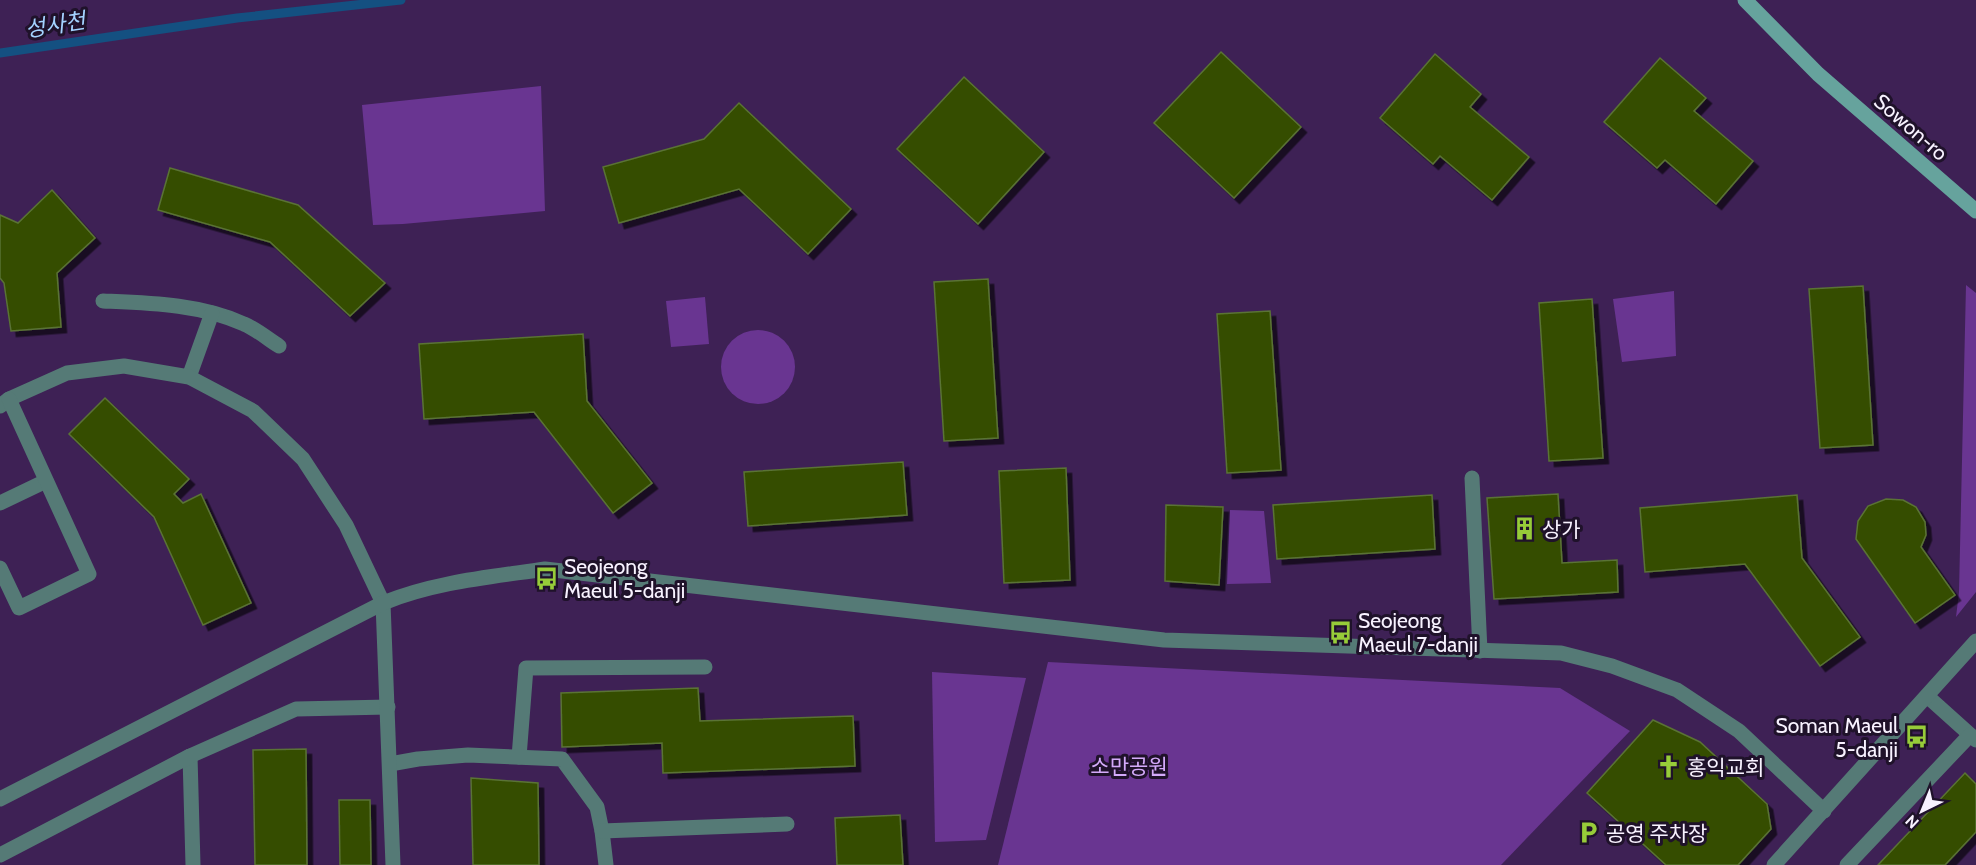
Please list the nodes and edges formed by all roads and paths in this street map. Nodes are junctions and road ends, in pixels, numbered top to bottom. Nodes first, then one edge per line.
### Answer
1 (1745, 0) edge
2 (1976, 211) edge
3 (103, 301) dead end
4 (212, 313) junction
5 (279, 346) dead end
6 (189, 377) junction
7 (4, 402) edge
8 (1473, 478) dead end
9 (46, 481) junction
10 (0, 503) edge
11 (0, 568) edge
12 (383, 603) junction
13 (1976, 641) edge
14 (1480, 651) junction
15 (705, 667) dead end
16 (1927, 696) junction
17 (388, 707) junction
18 (1973, 737) edge
19 (190, 756) junction
20 (519, 757) junction
21 (390, 764) junction
22 (0, 799) edge
23 (1824, 811) junction
24 (787, 824) dead end
25 (602, 831) junction
26 (0, 855) edge
27 (193, 865) edge
28 (393, 865) edge
29 (606, 865) edge
30 (1774, 865) edge
31 (1847, 865) edge

1 - 2 main road, Sowon-ro
3 - 4 street
4 - 5 street
4 - 6 street
6 - 7 street
6 - 12 street
7 - 9 street
8 - 14 street
9 - 10 street
9 - 11 street
12 - 14 street
12 - 17 street
12 - 22 street
13 - 16 street
14 - 23 street
15 - 20 street
16 - 18 street
16 - 23 street
17 - 19 street
17 - 21 street
18 - 31 street
19 - 26 street
19 - 27 street
20 - 21 street
20 - 25 street
21 - 28 street
23 - 30 street
24 - 25 street
25 - 29 street

